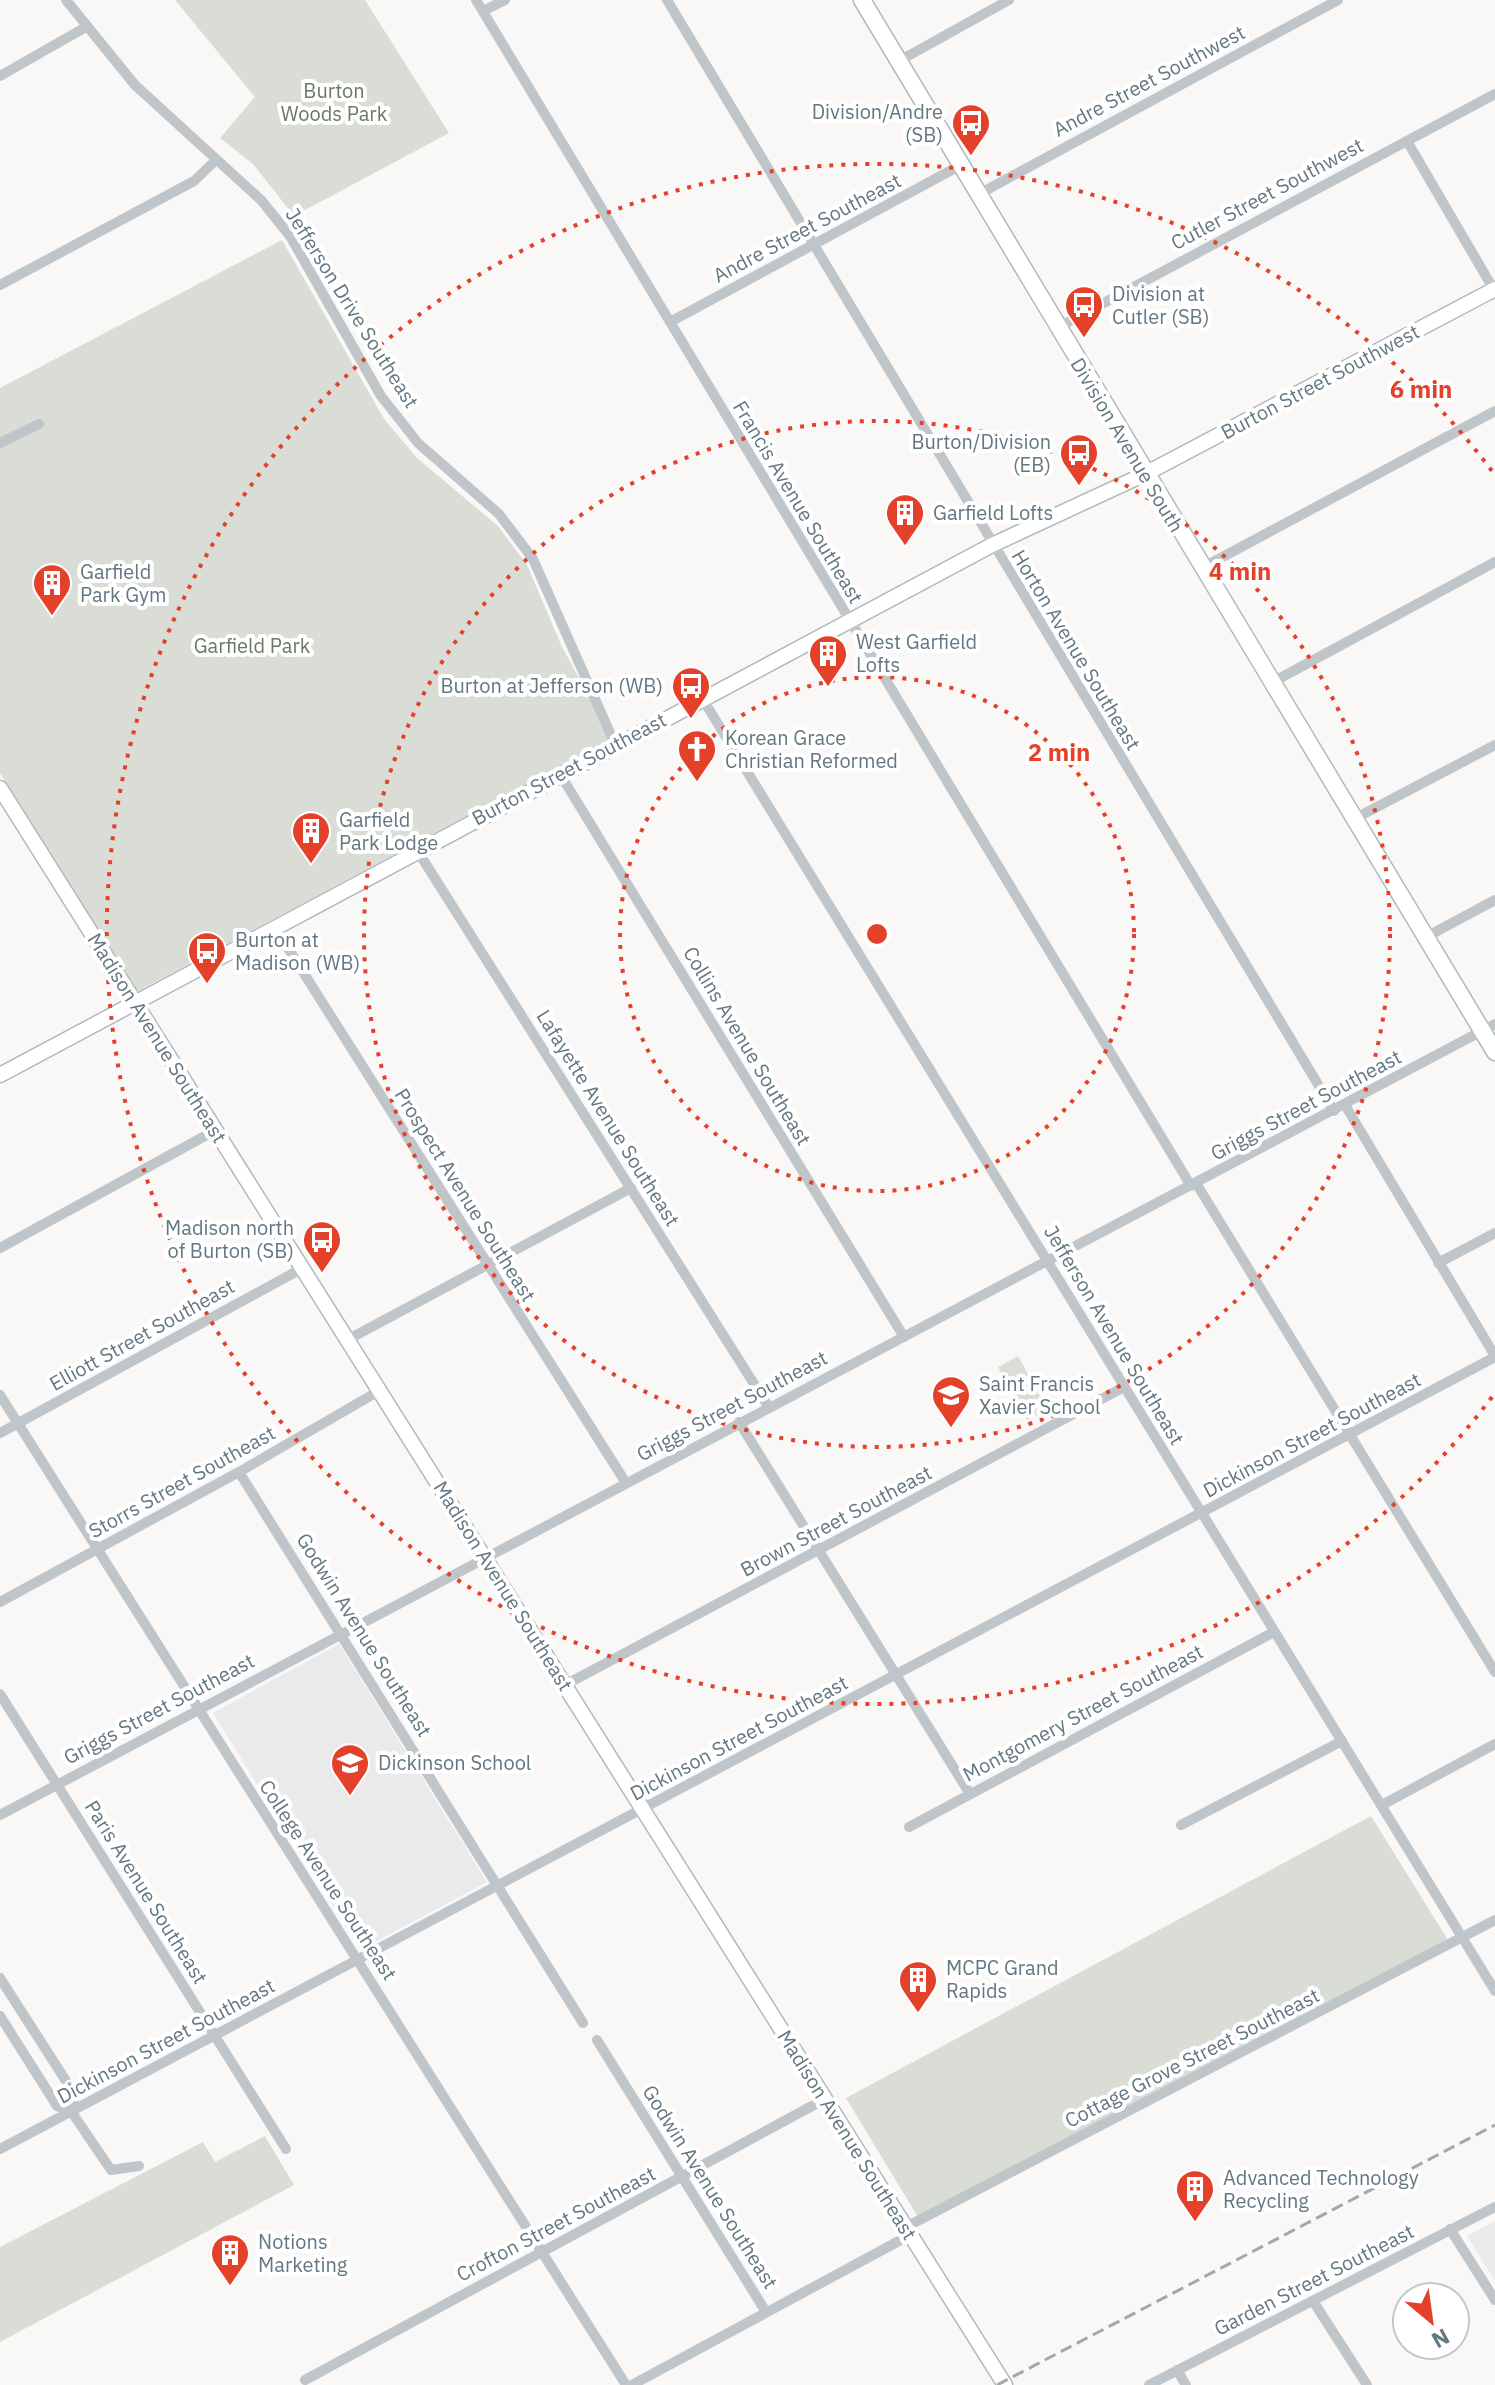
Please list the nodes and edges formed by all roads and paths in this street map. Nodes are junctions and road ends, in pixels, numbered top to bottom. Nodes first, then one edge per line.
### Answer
1 (66, 0) edge
2 (476, 0) edge
3 (505, 0) edge
4 (667, 0) edge
5 (862, 0) edge
6 (1009, 0) edge
7 (1338, 0) edge
8 (483, 11) junction
9 (86, 27) junction
10 (899, 61) junction
11 (0, 76) edge
12 (1495, 94) edge
13 (1407, 141) junction
14 (215, 161) junction
15 (961, 165) junction
16 (979, 194) junction
17 (816, 245) junction
18 (0, 285) edge
19 (1494, 290) edge
20 (670, 322) junction
21 (1057, 328) junction
22 (1495, 411) edge
23 (39, 424) dead end
24 (0, 443) edge
25 (1145, 474) junction
26 (992, 545) junction
27 (1495, 562) edge
28 (1202, 568) junction
29 (848, 621) junction
30 (1271, 683) junction
31 (702, 698) junction
32 (615, 744) junction
33 (1495, 745) edge
34 (560, 774) junction
35 (0, 788) edge
36 (1354, 819) junction
37 (417, 850) junction
38 (1495, 900) edge
39 (274, 926) junction
40 (1426, 937) junction
41 (134, 1001) junction
42 (1489, 1028) edge
43 (1495, 1052) edge
44 (0, 1075) edge
45 (1345, 1105) junction
46 (1334, 1111) junction
47 (214, 1131) junction
48 (1194, 1185) junction
49 (631, 1188) junction
50 (1495, 1233) edge
51 (0, 1248) edge
52 (1049, 1262) junction
53 (1438, 1263) junction
54 (488, 1266) junction
55 (301, 1269) junction
56 (904, 1337) junction
57 (347, 1340) junction
58 (1495, 1357) edge
59 (1124, 1387) junction
60 (379, 1391) junction
61 (0, 1395) edge
62 (768, 1406) junction
63 (739, 1422) junction
64 (17, 1424) junction
65 (0, 1433) edge
66 (1350, 1436) junction
67 (239, 1472) junction
68 (626, 1483) junction
69 (1202, 1513) junction
70 (96, 1550) junction
71 (820, 1550) junction
72 (484, 1556) junction
73 (0, 1602) edge
74 (341, 1632) junction
75 (1274, 1632) junction
76 (1495, 1672) edge
77 (895, 1675) junction
78 (565, 1685) junction
79 (0, 1694) edge
80 (197, 1709) junction
81 (1342, 1741) junction
82 (1495, 1744) edge
83 (57, 1784) junction
84 (970, 1794) junction
85 (1382, 1805) junction
86 (643, 1811) junction
87 (0, 1815) edge
88 (1181, 1825) dead end
89 (909, 1827) dead end
90 (499, 1884) junction
91 (1495, 1920) edge
92 (1462, 1938) junction
93 (358, 1960) junction
94 (0, 1978) edge
95 (1495, 1991) edge
96 (0, 2016) edge
97 (583, 2023) dead end
98 (214, 2036) junction
99 (597, 2040) dead end
100 (825, 2099) junction
101 (71, 2111) junction
102 (0, 2149) edge
103 (286, 2149) dead end
104 (139, 2166) dead end
105 (682, 2176) junction
106 (1495, 2207) edge
107 (1450, 2229) junction
108 (908, 2231) junction
109 (542, 2252) junction
110 (1495, 2300) edge
111 (1313, 2301) junction
112 (766, 2312) junction
113 (1177, 2370) junction
114 (305, 2380) dead end
115 (629, 2385) edge
116 (1005, 2385) edge
117 (1149, 2385) edge
118 (1186, 2385) edge
119 (1367, 2385) edge

1 - 9 street, Jefferson Drive Southeast
2 - 8 street, Francis Avenue Southeast
3 - 8 street
4 - 17 street, Horton Avenue Southeast
5 - 10 main road, Division Avenue South
6 - 10 street
7 - 16 street, Andre Street Southwest
8 - 20 street, Francis Avenue Southeast
9 - 11 street
9 - 14 street, Jefferson Drive Southeast
10 - 15 main road, Division Avenue South
12 - 13 street, Cutler Street Southwest
13 - 19 street
13 - 21 street, Cutler Street Southwest
14 - 18 street
14 - 32 street, Jefferson Drive Southeast
15 - 16 main road, Division Avenue South
15 - 17 street, Andre Street Southeast
16 - 21 main road, Division Avenue South
17 - 20 street, Andre Street Southeast
17 - 26 street, Horton Avenue Southeast
19 - 25 street, Burton Street Southwest
20 - 29 street, Francis Avenue Southeast
21 - 25 main road, Division Avenue South
22 - 28 street
23 - 24 street
25 - 26 street, Burton Street Southeast
25 - 28 main road, Division Avenue South
26 - 29 street, Burton Street Southeast
26 - 46 street, Horton Avenue Southeast
27 - 30 street
28 - 30 main road, Division Avenue South
29 - 31 street, Burton Street Southeast
29 - 48 street, Francis Avenue Southeast
30 - 36 main road, Division Avenue South
31 - 32 street, Burton Street Southeast
31 - 52 street, Jefferson Avenue Southeast
32 - 34 street, Burton Street Southeast
33 - 36 street
34 - 37 street, Burton Street Southeast
34 - 56 street, Collins Avenue Southeast
35 - 41 street, Madison Avenue Southeast
36 - 40 main road, Division Avenue South
37 - 39 street, Burton Street Southeast
37 - 49 street, Lafayette Avenue Southeast
38 - 40 street
39 - 41 street, Burton Street Southeast
39 - 54 street, Prospect Avenue Southeast
40 - 42 main road, Division Avenue South
41 - 44 street, Burton Street Southeast
41 - 47 street, Madison Avenue Southeast
42 - 43 main road, Division Avenue South
42 - 45 street, Griggs Street Southeast
45 - 46 street, Griggs Street Southeast
45 - 53 street
46 - 48 street, Griggs Street Southeast
47 - 51 street
47 - 55 street, Madison Avenue Southeast
48 - 52 street, Griggs Street Southeast
48 - 66 street, Francis Avenue Southeast
49 - 54 street
49 - 62 street, Lafayette Avenue Southeast
50 - 53 street
52 - 56 street, Griggs Street Southeast
52 - 59 street, Jefferson Avenue Southeast
53 - 58 street
54 - 57 street
54 - 68 street, Prospect Avenue Southeast
55 - 57 street, Madison Avenue Southeast
55 - 64 street, Elliott Street Southeast
56 - 62 street, Griggs Street Southeast
57 - 60 street, Madison Avenue Southeast
58 - 66 street, Dickinson Street Southeast
59 - 69 street, Jefferson Avenue Southeast
59 - 71 street, Brown Street Southeast
60 - 67 street, Storrs Street Southeast
60 - 72 street, Madison Avenue Southeast
61 - 64 street, College Avenue Southeast
62 - 63 street, Griggs Street Southeast
63 - 68 street, Griggs Street Southeast
63 - 71 street
64 - 65 street, Elliott Street Southeast
64 - 70 street, College Avenue Southeast
66 - 69 street, Dickinson Street Southeast
66 - 76 street, Francis Avenue Southeast
67 - 70 street, Storrs Street Southeast
67 - 74 street, Godwin Avenue Southeast
68 - 72 street, Griggs Street Southeast
69 - 75 street, Jefferson Avenue Southeast
69 - 77 street, Dickinson Street Southeast
70 - 73 street, Storrs Street Southeast
70 - 80 street, College Avenue Southeast
71 - 77 street
71 - 78 street, Brown Street Southeast
72 - 74 street, Griggs Street Southeast
72 - 78 street, Madison Avenue Southeast
74 - 80 street, Griggs Street Southeast
74 - 90 street, Godwin Avenue Southeast
75 - 81 street, Jefferson Avenue Southeast
75 - 84 street, Montgomery Street Southeast
77 - 84 street
77 - 86 street, Dickinson Street Southeast
78 - 86 street, Madison Avenue Southeast
79 - 83 street, Paris Avenue Southeast
80 - 83 street, Griggs Street Southeast
80 - 93 street, College Avenue Southeast
81 - 85 street, Jefferson Avenue Southeast
81 - 88 street
82 - 85 street
83 - 87 street, Griggs Street Southeast
83 - 98 street, Paris Avenue Southeast
84 - 89 street, Montgomery Street Southeast
85 - 92 street, Jefferson Avenue Southeast
86 - 90 street, Dickinson Street Southeast
86 - 100 street, Madison Avenue Southeast
90 - 93 street, Dickinson Street Southeast
90 - 97 street, Godwin Avenue Southeast
91 - 92 street, Cottage Grove Street Southeast
92 - 95 street, Jefferson Avenue Southeast
92 - 108 street, Cottage Grove Street Southeast
93 - 98 street, Dickinson Street Southeast
93 - 109 street, College Avenue Southeast
94 - 101 street
96 - 101 street
98 - 101 street, Dickinson Street Southeast
98 - 103 street, Paris Avenue Southeast
99 - 105 street, Godwin Avenue Southeast
100 - 105 street, Crofton Street Southeast
100 - 108 street, Madison Avenue Southeast
101 - 102 street, Dickinson Street Southeast
101 - 104 street
105 - 109 street, Crofton Street Southeast
105 - 112 street, Godwin Avenue Southeast
106 - 107 street, Garden Street Southeast
107 - 110 street
107 - 111 street, Garden Street Southeast
108 - 112 street, Cottage Grove Street Southeast
108 - 116 street, Madison Avenue Southeast
109 - 114 street, Crofton Street Southeast
109 - 115 street, College Avenue Southeast
111 - 113 street, Garden Street Southeast
111 - 119 street
112 - 115 street, Cottage Grove Street Southeast
113 - 117 street, Garden Street Southeast
113 - 118 street

